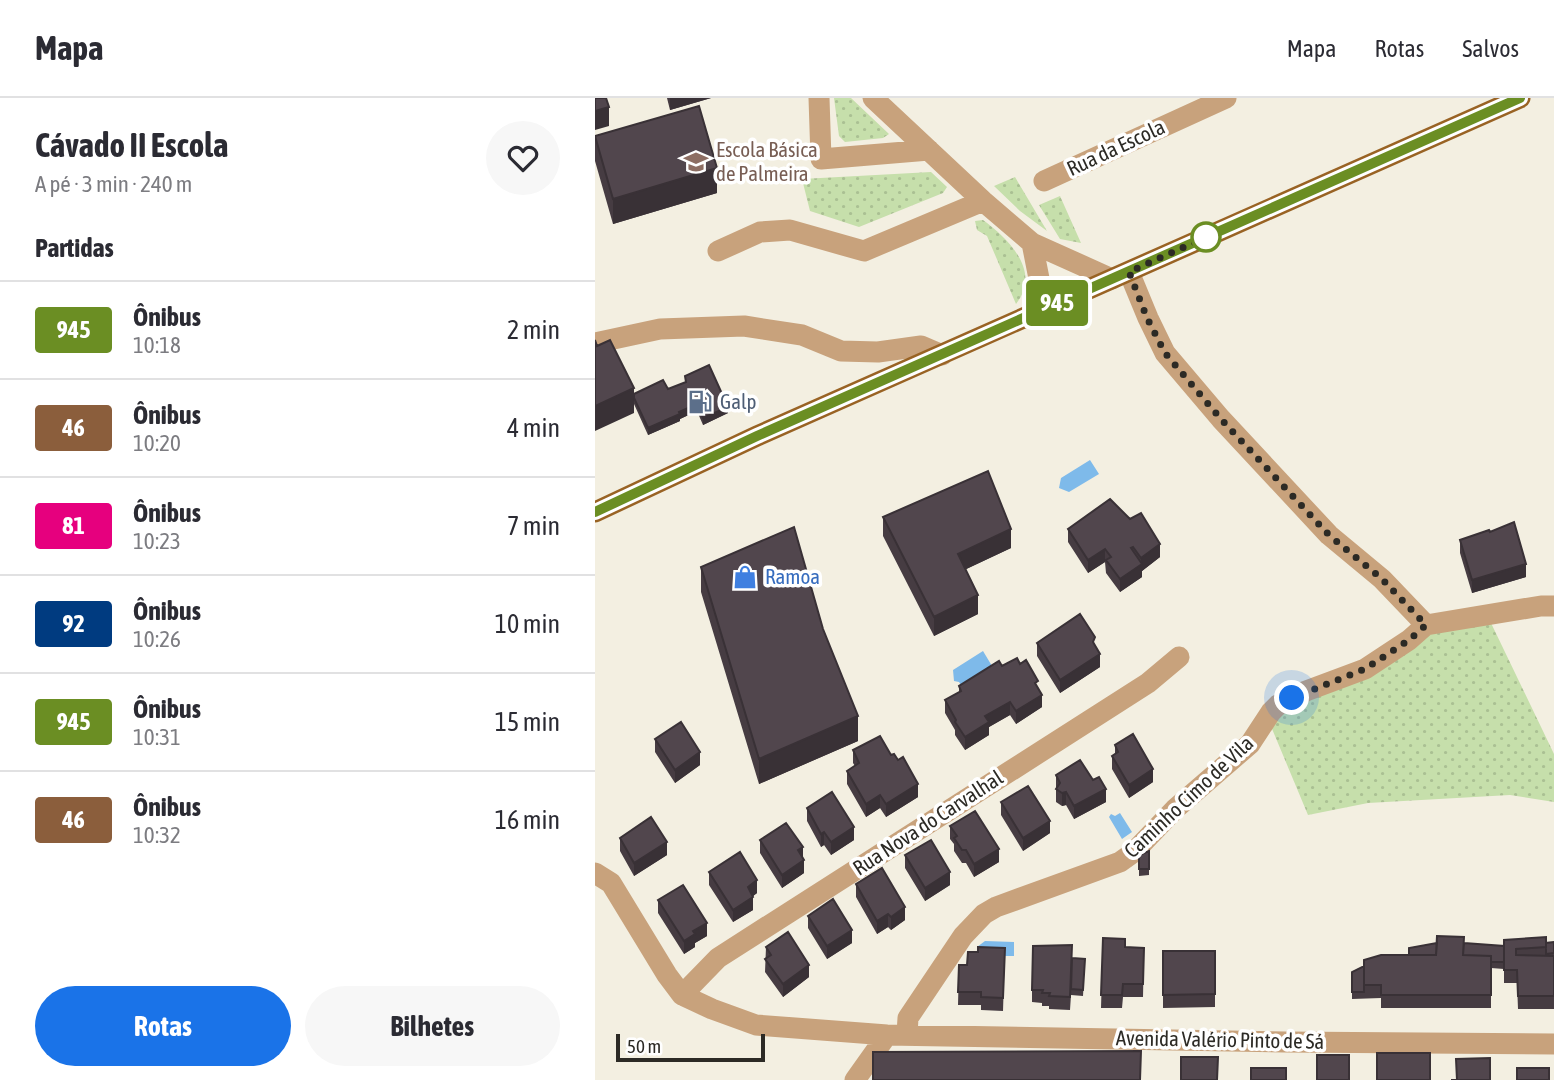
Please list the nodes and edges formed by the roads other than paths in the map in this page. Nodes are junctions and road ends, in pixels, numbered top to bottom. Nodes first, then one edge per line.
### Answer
1 (819, 98) edge
2 (873, 98) edge
3 (1226, 98) edge
4 (1520, 98) edge
5 (929, 150) junction
6 (1044, 181) dead end
7 (983, 201) junction
8 (1033, 243) junction
9 (718, 251) dead end
10 (1121, 275) junction
11 (1045, 309) junction
12 (595, 343) edge
13 (941, 355) junction
14 (595, 512) edge
15 (1554, 606) edge
16 (1426, 625) junction
17 (1179, 657) dead end
18 (595, 873) edge
19 (682, 995) junction
20 (897, 1034) junction
21 (1554, 1044) edge
22 (855, 1080) edge

1 - 5 street
2 - 5 street
3 - 6 street, Rua da Escola
4 - 10 main road
5 - 7 street
7 - 8 street
7 - 9 street
8 - 10 street
8 - 11 street
10 - 11 main road
10 - 16 street
11 - 13 main road
12 - 13 street
13 - 14 main road
15 - 16 street
16 - 20 street, Caminho Cimo de Vila
17 - 19 street, Rua Nova do Carvalhal
18 - 19 street
19 - 20 street, Avenida Valério Pinto de Sá
20 - 21 street, Avenida Valério Pinto de Sá
20 - 22 street, Caminho Cimo de Vila

